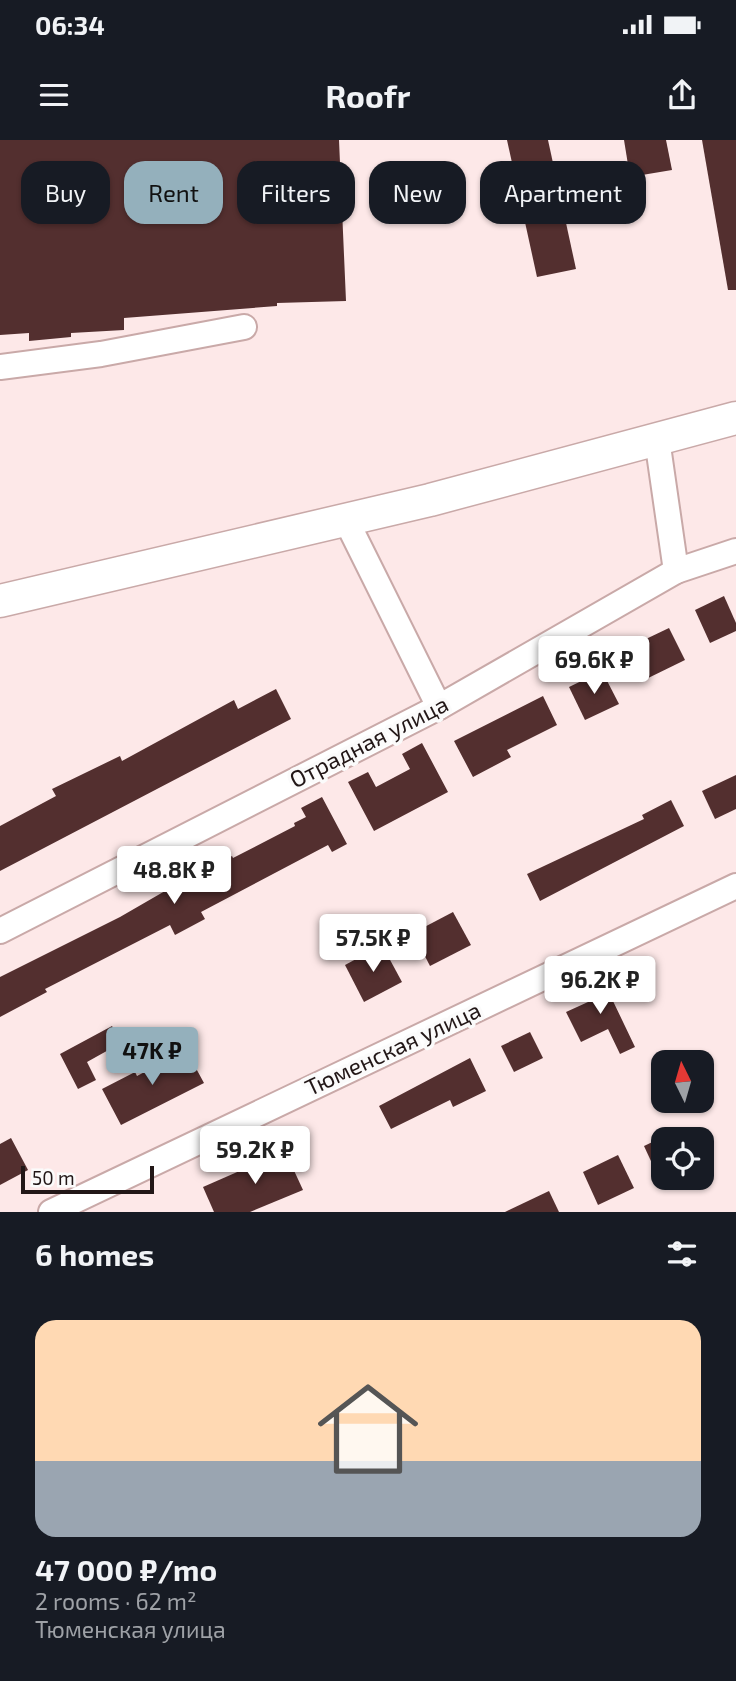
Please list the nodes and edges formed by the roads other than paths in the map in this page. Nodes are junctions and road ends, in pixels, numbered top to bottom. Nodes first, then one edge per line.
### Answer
1 (244, 327) dead end
2 (0, 367) edge
3 (736, 418) edge
4 (657, 439) junction
5 (346, 520) junction
6 (736, 551) edge
7 (676, 571) junction
8 (0, 601) edge
9 (439, 707) junction
10 (736, 886) edge
11 (0, 931) edge
12 (51, 1212) edge

1 - 2 street
3 - 4 main road
4 - 5 main road
4 - 7 street
5 - 8 main road
5 - 9 street
6 - 7 street, Отрадная улица
7 - 9 street, Отрадная улица
9 - 11 street, Отрадная улица
10 - 12 street, Тюменская улица

